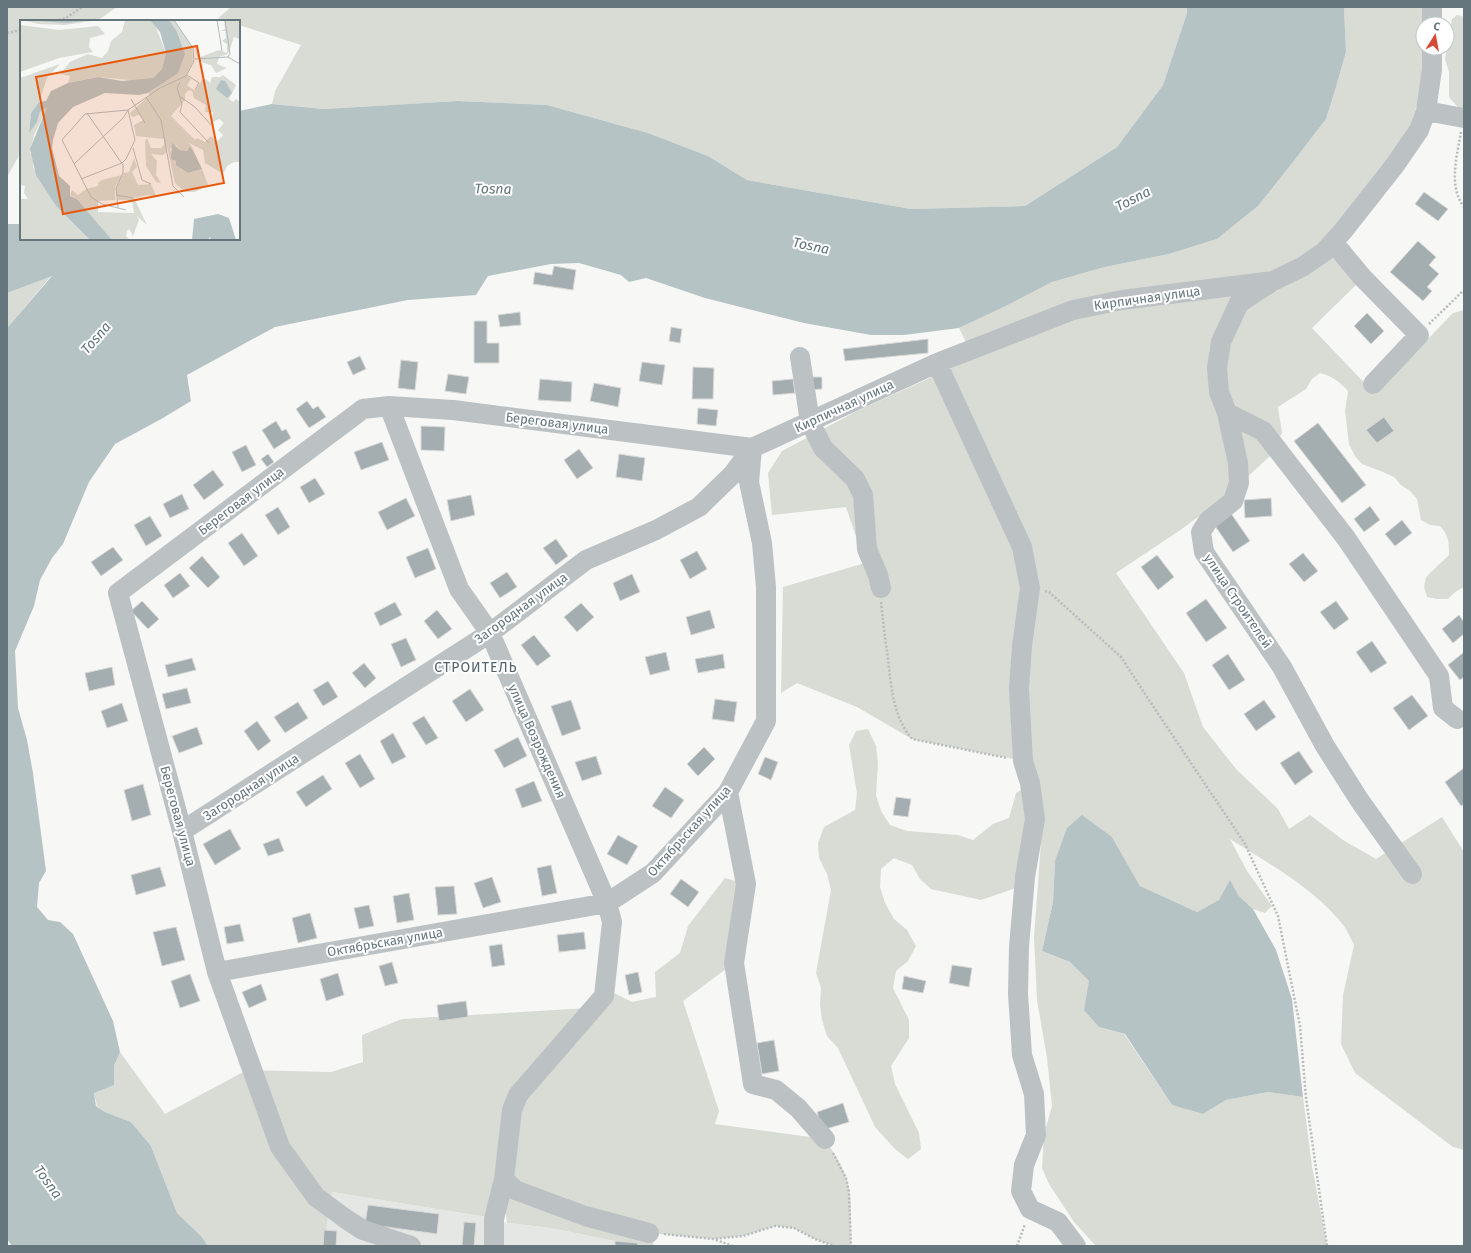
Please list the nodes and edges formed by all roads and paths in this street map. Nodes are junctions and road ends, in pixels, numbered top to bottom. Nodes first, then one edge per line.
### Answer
1 (82, 7) edge
2 (59, 20) edge
3 (20, 30) edge
4 (7, 33) edge
5 (1432, 56) edge
6 (1426, 110) junction
7 (1463, 118) edge
8 (1464, 207) edge
9 (1333, 242) junction
10 (1273, 281) junction
11 (1464, 290) edge
12 (1419, 334) junction
13 (800, 357) dead end
14 (937, 363) junction
15 (1373, 384) dead end
16 (389, 406) junction
17 (1227, 413) junction
18 (810, 422) junction
19 (752, 448) junction
20 (881, 588) joint
21 (1030, 588) junction
22 (490, 633) junction
23 (1457, 719) dead end
24 (1023, 761) junction
25 (728, 792) junction
26 (182, 831) junction
27 (1412, 874) dead end
28 (608, 903) junction
29 (217, 972) junction
30 (825, 1139) joint
31 (504, 1179) junction
32 (1030, 1209) junction
33 (649, 1233) joint
34 (714, 1239) junction
35 (411, 1246) edge
36 (494, 1246) edge
37 (733, 1246) edge
38 (834, 1246) edge
39 (851, 1246) edge
40 (1017, 1246) edge
41 (1076, 1246) edge
42 (1324, 1246) edge
43 (1328, 1246) edge

1 - 2 path
3 - 4 path
5 - 6 street, Кирпичная улица
6 - 7 street
6 - 9 street, Кирпичная улица
7 - 8 path
9 - 10 street, Кирпичная улица
9 - 12 street
10 - 14 street, Кирпичная улица
10 - 17 street, улица Строителей
11 - 12 path
12 - 15 street
13 - 18 street
14 - 18 street, Кирпичная улица
14 - 21 street
16 - 19 street, Береговая улица
16 - 22 street, улица Возрождения
16 - 26 street, Береговая улица
17 - 23 street
17 - 27 street, улица Строителей
18 - 19 street, Кирпичная улица
18 - 20 street
19 - 22 street, Загородная улица
19 - 25 street, Октябрьская улица
20 - 24 path
21 - 24 street
21 - 43 path
22 - 26 street, Загородная улица
22 - 28 street, улица Возрождения
24 - 32 street
25 - 28 street, Октябрьская улица
25 - 30 street
26 - 29 street, Береговая улица
28 - 29 street, Октябрьская улица
28 - 31 street, улица Возрождения
29 - 35 street, Береговая улица
30 - 39 path
31 - 33 street
31 - 36 street, улица Возрождения
32 - 40 path
32 - 41 street
33 - 34 path
34 - 37 path
34 - 38 path
42 - 43 path

